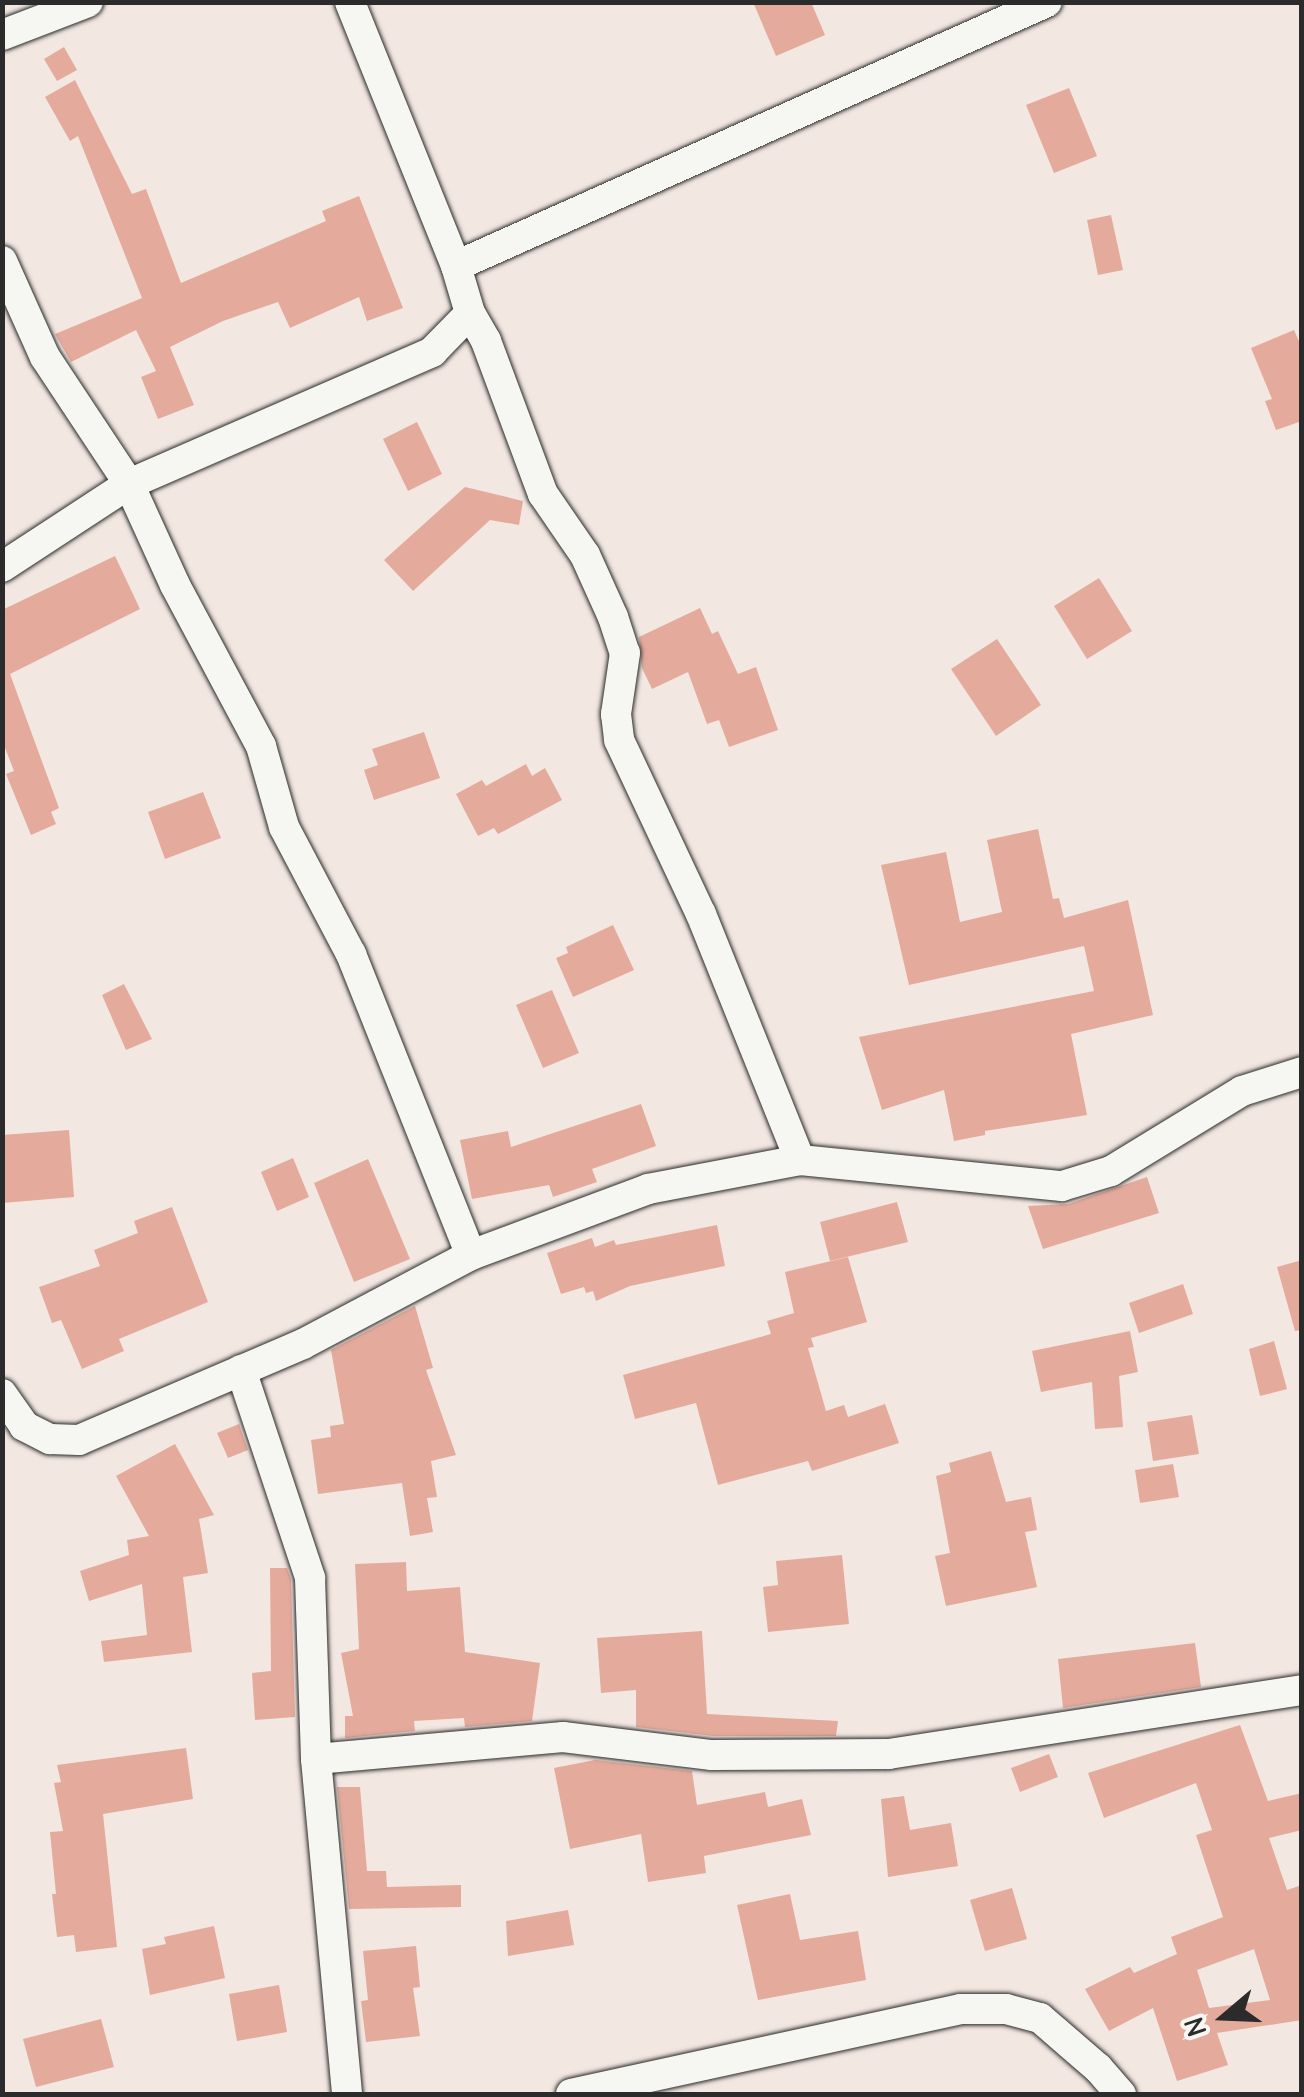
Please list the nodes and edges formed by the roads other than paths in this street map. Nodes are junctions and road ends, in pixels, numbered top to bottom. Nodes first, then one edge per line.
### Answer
1 (88, 2) edge
2 (350, 2) edge
3 (1047, 2) edge
4 (2, 35) edge
5 (2, 261) edge
6 (456, 266) junction
7 (470, 313) junction
8 (129, 484) junction
9 (2, 567) edge
10 (1302, 1072) edge
11 (800, 1160) junction
12 (471, 1255) junction
13 (241, 1370) junction
14 (2, 1394) edge
15 (1302, 1690) edge
16 (316, 1759) junction
17 (347, 2094) edge
18 (570, 2094) edge
19 (1121, 2094) edge

1 - 4 street
2 - 6 street
3 - 6 street
5 - 8 street
6 - 7 street
7 - 8 street
7 - 11 street
8 - 9 street
8 - 12 street
10 - 11 street
11 - 12 street
12 - 13 street
13 - 14 street
13 - 16 street
15 - 16 street
16 - 17 street
18 - 19 street

